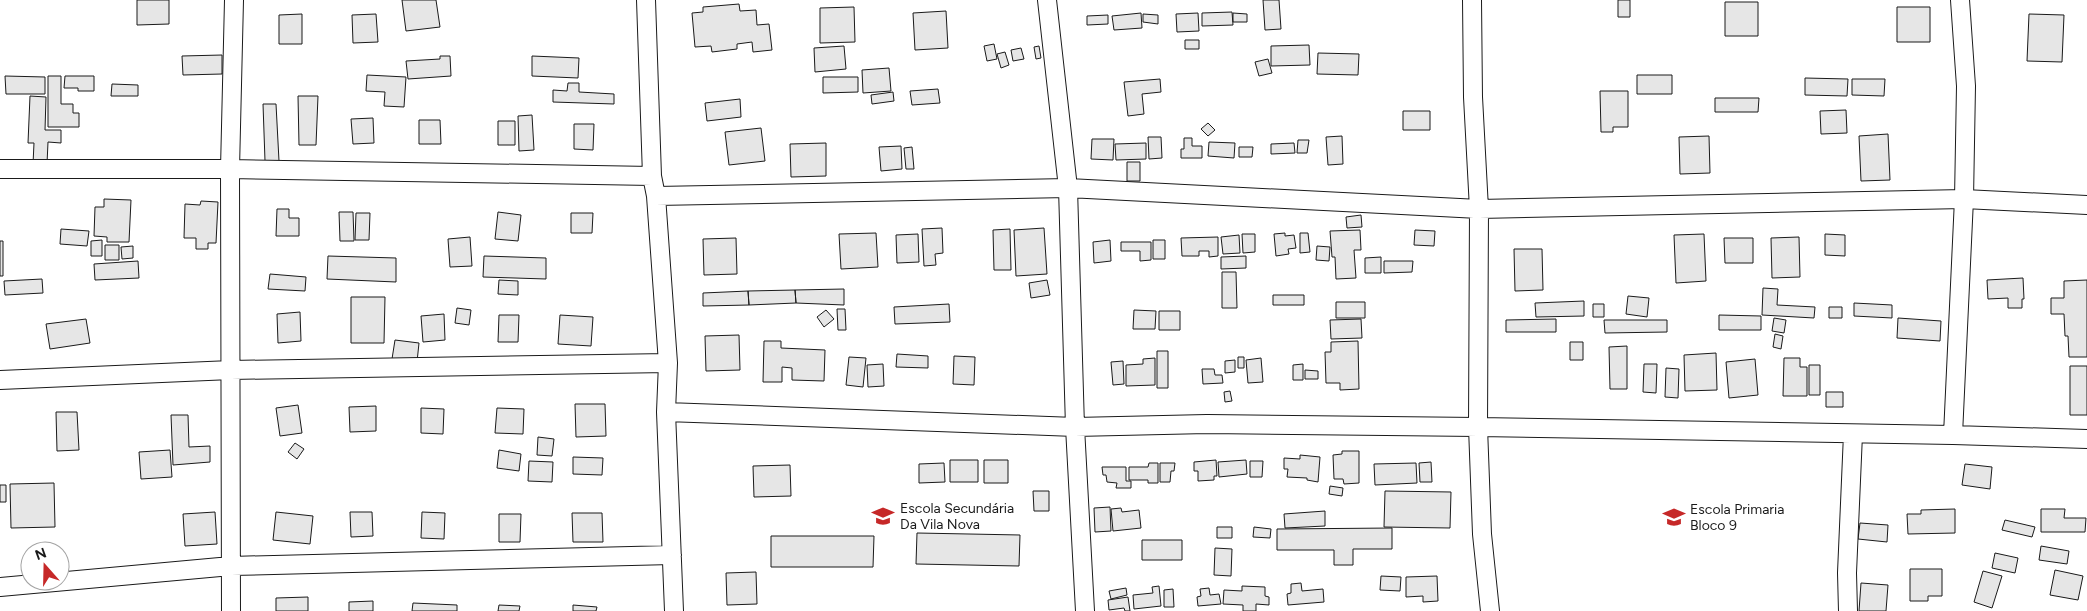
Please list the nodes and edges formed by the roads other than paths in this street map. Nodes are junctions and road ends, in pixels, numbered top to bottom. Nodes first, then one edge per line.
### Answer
1 (234, 0) edge
2 (646, 0) edge
3 (1047, 0) edge
4 (1472, 0) edge
5 (1960, 0) edge
6 (0, 169) edge
7 (230, 169) junction
8 (652, 176) junction
9 (1068, 188) junction
10 (656, 196) junction
11 (1964, 199) junction
12 (2087, 205) edge
13 (1478, 209) junction
14 (668, 363) junction
15 (231, 370) junction
16 (0, 380) edge
17 (666, 412) junction
18 (1075, 427) junction
19 (1478, 427) junction
20 (1853, 434) junction
21 (1953, 435) junction
22 (2087, 439) edge
23 (672, 555) junction
24 (231, 566) junction
25 (0, 587) edge
26 (231, 611) edge
27 (674, 611) edge
28 (1085, 611) edge
29 (1490, 611) edge
30 (1848, 611) edge

1 - 7 street
2 - 8 street
3 - 9 street
4 - 13 street
5 - 11 street
6 - 7 street
7 - 8 street
7 - 15 street
8 - 10 street
9 - 10 street
9 - 13 street
9 - 18 street
10 - 14 street
11 - 12 street
11 - 13 street
11 - 21 street
13 - 19 street
14 - 15 street
14 - 17 street
15 - 16 street
15 - 24 street
17 - 18 street
17 - 23 street
18 - 19 street
18 - 28 street
19 - 20 street
19 - 29 street
20 - 21 street
20 - 30 street
21 - 22 street
23 - 24 street
23 - 27 street
24 - 25 street
24 - 26 street

